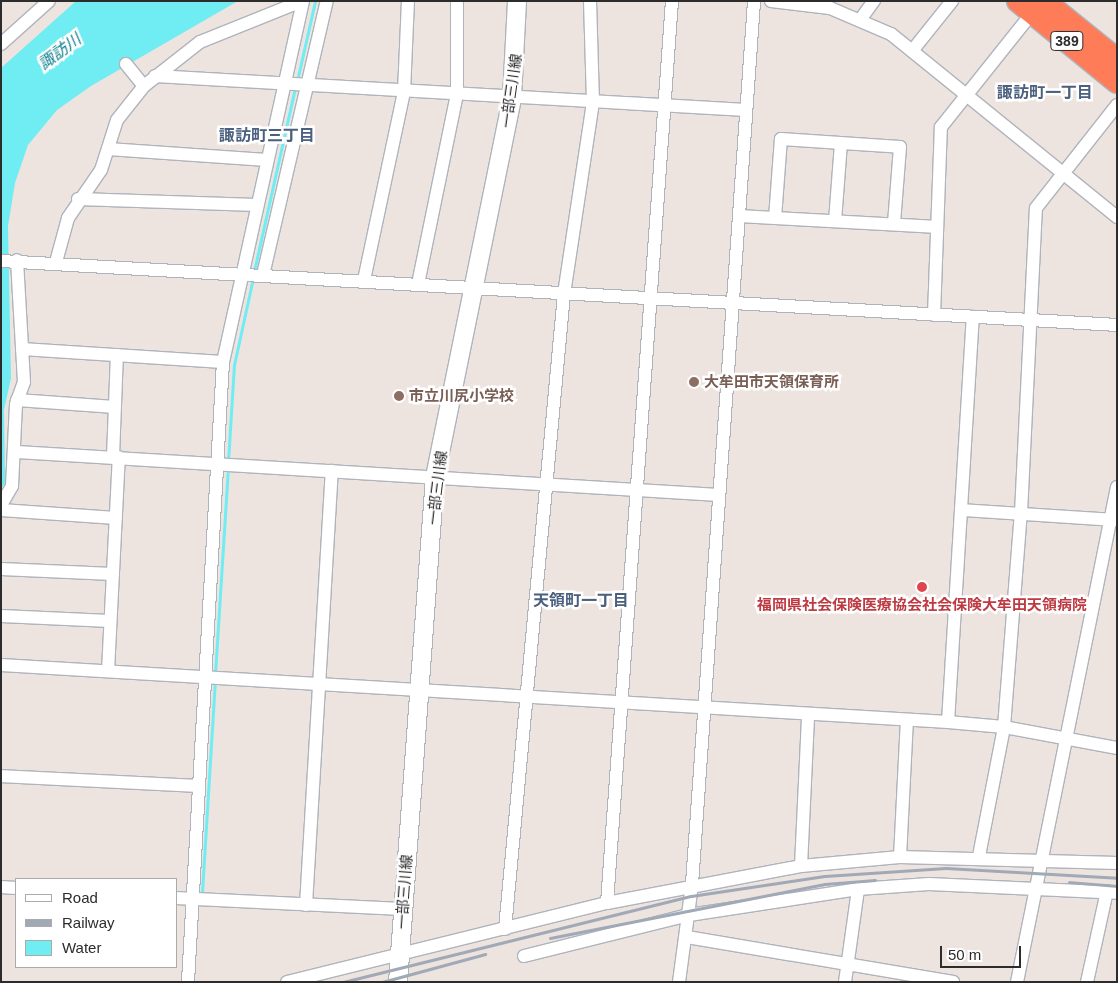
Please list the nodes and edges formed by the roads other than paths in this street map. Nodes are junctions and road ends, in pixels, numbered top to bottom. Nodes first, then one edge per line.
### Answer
1 (49, 1) edge
2 (303, 1) edge
3 (327, 1) edge
4 (408, 1) edge
5 (457, 1) edge
6 (517, 1) edge
7 (590, 1) edge
8 (672, 1) edge
9 (754, 1) edge
10 (771, 1) edge
11 (874, 1) edge
12 (952, 1) edge
13 (1034, 4) edge
14 (860, 20) junction
15 (1, 44) edge
16 (912, 51) junction
17 (1117, 60) edge
18 (126, 64) dead end
19 (155, 76) junction
20 (1117, 82) edge
21 (284, 84) junction
22 (144, 86) junction
23 (308, 86) junction
24 (404, 92) junction
25 (457, 94) junction
26 (968, 96) junction
27 (512, 97) junction
28 (593, 102) junction
29 (663, 106) junction
30 (1117, 106) edge
31 (746, 110) junction
32 (841, 143) junction
33 (108, 149) junction
34 (267, 160) junction
35 (1062, 172) junction
36 (78, 199) junction
37 (257, 206) junction
38 (740, 216) junction
39 (1117, 217) edge
40 (775, 218) junction
41 (835, 221) junction
42 (894, 224) junction
43 (937, 226) junction
44 (10, 260) edge
45 (56, 262) junction
46 (242, 273) junction
47 (263, 275) junction
48 (364, 280) junction
49 (418, 284) junction
50 (475, 288) junction
51 (564, 294) junction
52 (649, 298) junction
53 (735, 302) junction
54 (934, 315) junction
55 (973, 317) junction
56 (1029, 320) junction
57 (1117, 325) edge
58 (22, 349) junction
59 (117, 355) junction
60 (223, 362) junction
61 (17, 400) junction
62 (115, 407) junction
63 (17, 452) junction
64 (116, 457) junction
65 (217, 462) junction
66 (332, 471) junction
67 (435, 477) junction
68 (546, 484) junction
69 (1117, 487) edge
70 (638, 491) junction
71 (719, 495) junction
72 (1, 505) edge
73 (1, 510) edge
74 (962, 510) junction
75 (1021, 513) junction
76 (116, 518) junction
77 (1114, 520) edge
78 (1, 569) edge
79 (113, 574) junction
80 (1, 616) edge
81 (110, 622) junction
82 (1, 665) edge
83 (108, 671) junction
84 (206, 677) junction
85 (319, 685) junction
86 (420, 692) junction
87 (526, 697) junction
88 (619, 703) junction
89 (704, 708) junction
90 (808, 715) junction
91 (907, 720) junction
92 (948, 722) junction
93 (1004, 727) junction
94 (1066, 738) junction
95 (1117, 748) edge
96 (1, 776) edge
97 (198, 786) junction
98 (979, 856) junction
99 (900, 857) junction
100 (1043, 858) junction
101 (1117, 863) edge
102 (802, 866) junction
103 (692, 884) junction
104 (1038, 886) junction
105 (1, 887) edge
106 (15, 888) edge
107 (858, 889) junction
108 (1112, 892) edge
109 (178, 898) edge
110 (192, 899) junction
111 (607, 903) junction
112 (306, 905) junction
113 (402, 909) junction
114 (689, 915) junction
115 (505, 929) junction
116 (687, 937) junction
117 (400, 956) junction
118 (524, 956) dead end
119 (847, 964) junction
120 (188, 982) edge
121 (287, 982) edge
122 (398, 982) edge
123 (679, 982) edge
124 (845, 982) edge
125 (953, 982) edge
126 (1018, 982) edge
127 (1087, 982) edge

1 - 15 street
2 - 19 street
2 - 21 street
3 - 23 street
4 - 24 street
5 - 25 street
6 - 27 main road, 一部三川線
7 - 28 street
8 - 29 street
9 - 31 street
10 - 14 street
11 - 14 street
12 - 16 street
13 - 17 highway, 389
13 - 20 highway, 389
13 - 26 street
14 - 16 street
16 - 26 street
18 - 22 street
19 - 21 street
19 - 22 street
21 - 23 street
21 - 34 street
22 - 33 street
23 - 24 street
23 - 47 street
24 - 25 street
24 - 48 street
25 - 27 street
25 - 49 street
26 - 35 street
26 - 43 street
27 - 28 street
27 - 50 main road, 一部三川線
28 - 29 street
28 - 51 street
29 - 31 street
29 - 52 street
30 - 35 street
31 - 38 street
32 - 40 street
32 - 41 street
32 - 42 street
33 - 34 street
33 - 36 street
34 - 37 street
35 - 39 street
35 - 56 street
36 - 37 street
36 - 45 street
37 - 46 street
38 - 40 street
38 - 53 street
40 - 41 street
41 - 42 street
42 - 43 street
43 - 54 street
44 - 45 street
44 - 58 street
45 - 46 street
46 - 47 street
46 - 60 street
47 - 48 street
48 - 49 street
49 - 50 street
50 - 51 street
50 - 67 main road, 一部三川線
51 - 52 street
51 - 68 street
52 - 53 street
52 - 70 street
53 - 54 street
53 - 71 street
54 - 55 street
55 - 56 street
55 - 74 street
56 - 57 street
56 - 75 street
58 - 59 street
58 - 61 street
59 - 60 street
59 - 62 street
60 - 65 street
61 - 62 street
61 - 63 street
62 - 64 street
63 - 64 street
63 - 72 street
64 - 65 street
64 - 76 street
65 - 66 street
65 - 84 street
66 - 67 street
66 - 85 street
67 - 68 street
67 - 86 main road, 一部三川線
68 - 70 street
68 - 87 street
69 - 77 street
70 - 71 street
70 - 88 street
71 - 89 street
73 - 76 street
74 - 75 street
74 - 92 street
75 - 77 street
75 - 93 street
76 - 79 street
77 - 94 street
78 - 79 street
79 - 81 street
80 - 81 street
81 - 83 street
82 - 83 street
83 - 84 street
84 - 85 street
84 - 97 street
85 - 86 street
85 - 112 street
86 - 87 street
86 - 113 main road, 一部三川線
87 - 88 street
87 - 115 street
88 - 89 street
88 - 111 street
89 - 90 street
89 - 103 street
90 - 91 street
90 - 102 street
91 - 92 street
91 - 99 street
92 - 93 street
93 - 94 street
93 - 98 street
94 - 95 street
94 - 100 street
96 - 97 street
97 - 110 street
98 - 99 street
98 - 100 street
99 - 102 street
100 - 101 street
100 - 104 street
102 - 103 street
103 - 111 street
103 - 114 street
104 - 107 street
104 - 108 street
104 - 126 street
105 - 106 street
107 - 114 street
107 - 119 street
108 - 127 street
109 - 110 street
110 - 112 street
110 - 120 street
111 - 115 street
112 - 113 street
113 - 117 main road, 一部三川線
114 - 116 street
114 - 118 street
115 - 117 street
116 - 119 street
116 - 123 street
117 - 121 street
117 - 122 main road, 一部三川線
119 - 124 street
119 - 125 street

